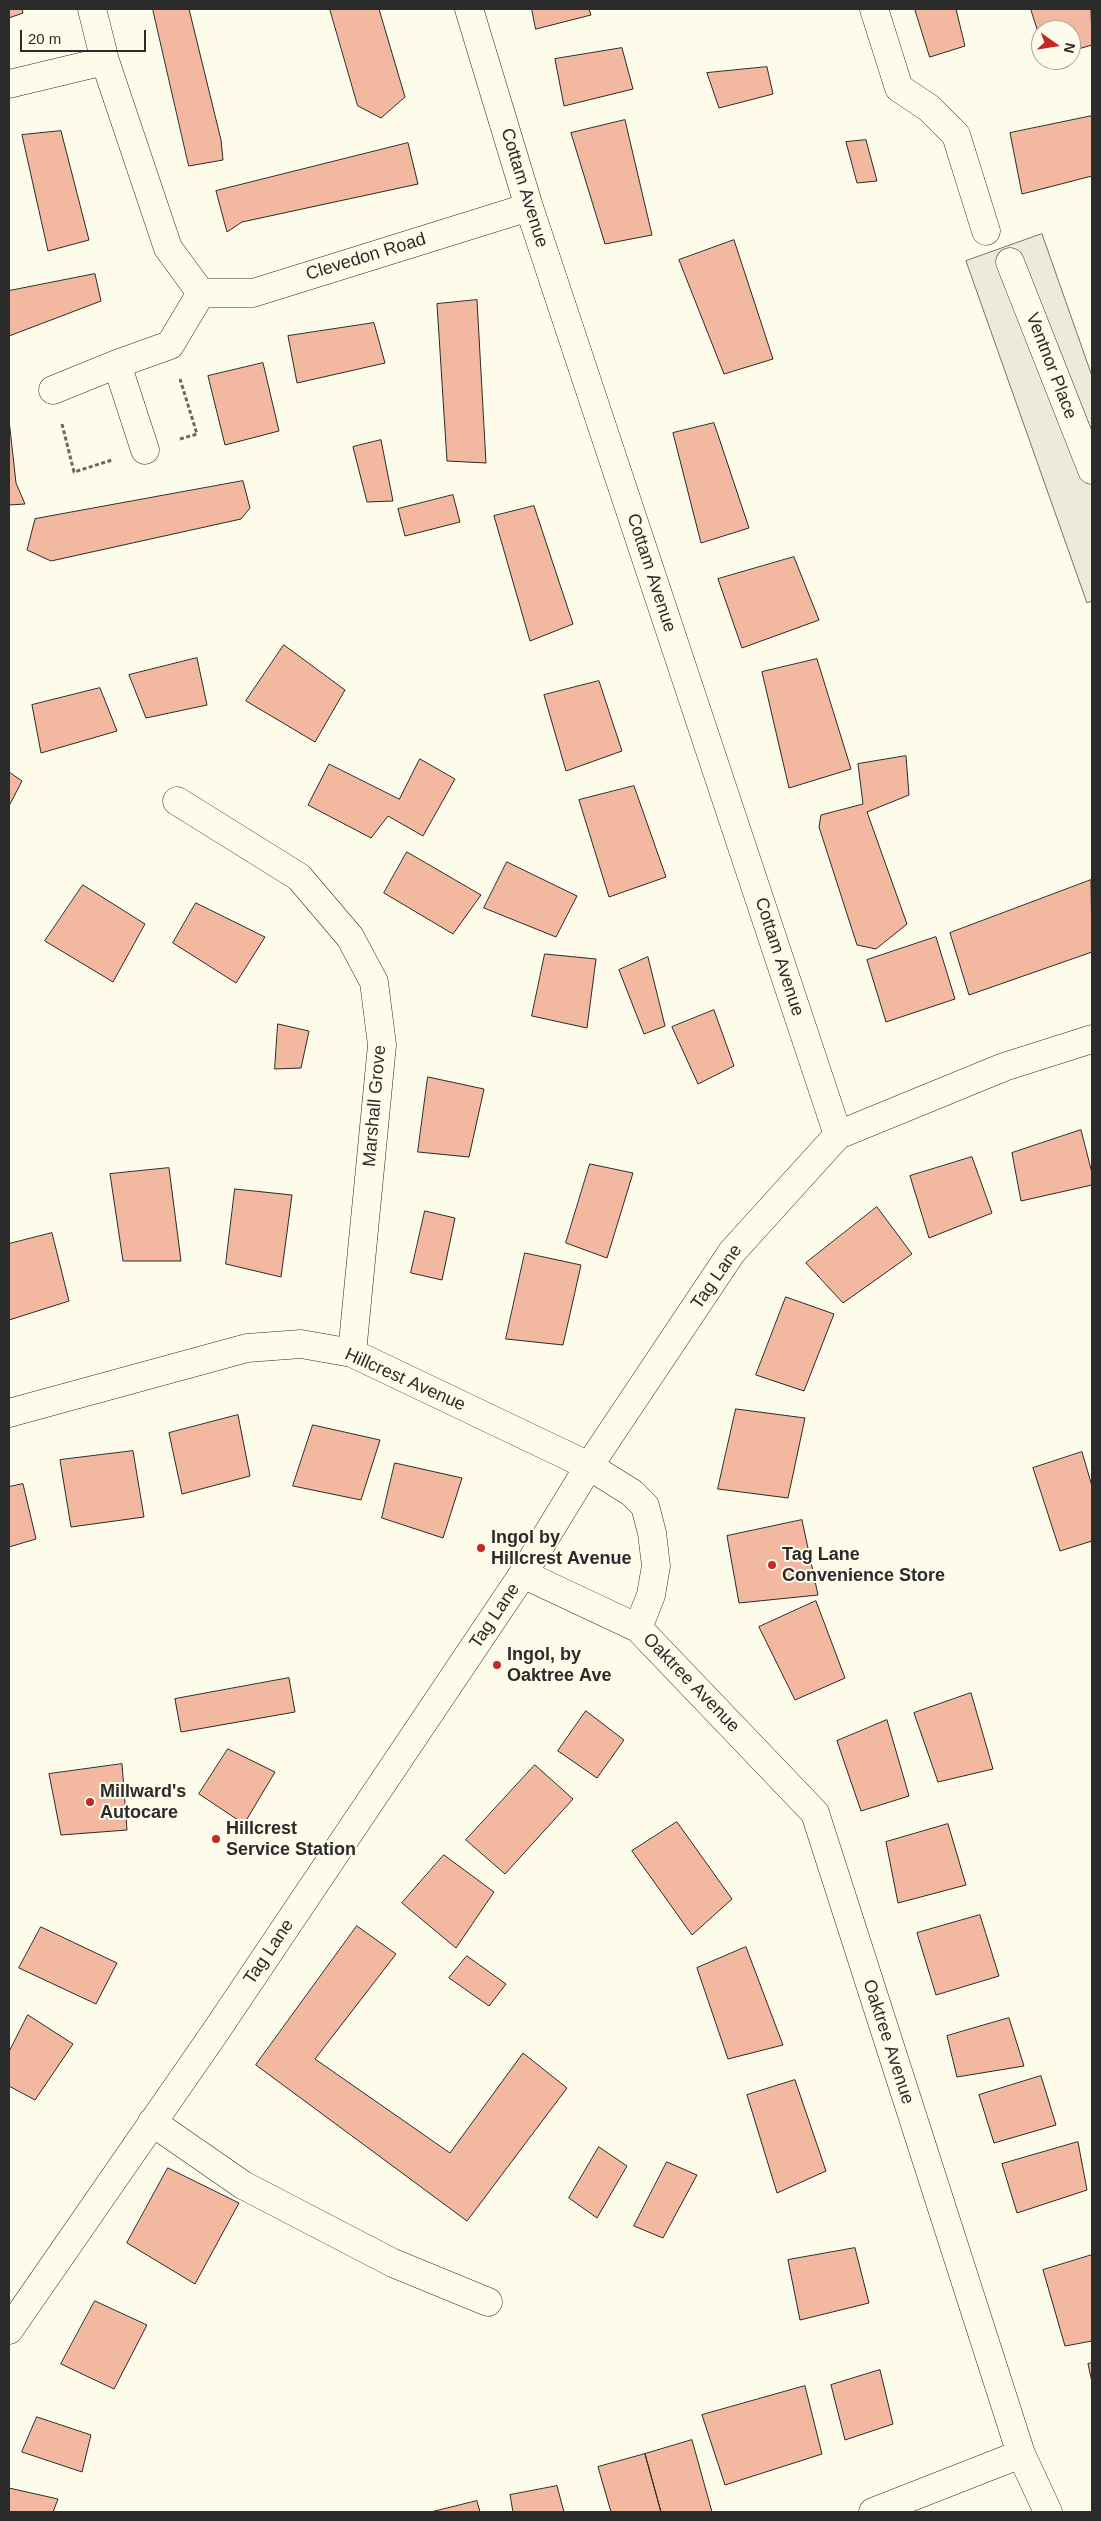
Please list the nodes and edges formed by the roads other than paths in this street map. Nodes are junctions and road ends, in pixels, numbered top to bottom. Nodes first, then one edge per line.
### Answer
1 (92, 9) edge
2 (470, 9) edge
3 (874, 9) edge
4 (105, 60) junction
5 (9, 84) edge
6 (529, 207) junction
7 (986, 231) dead end
8 (1010, 262) dead end
9 (201, 292) junction
10 (117, 364) junction
11 (53, 390) dead end
12 (145, 450) dead end
13 (1092, 470) edge
14 (177, 801) dead end
15 (1092, 1039) edge
16 (838, 1135) junction
17 (352, 1353) junction
18 (9, 1414) edge
19 (589, 1466) junction
20 (523, 1574) junction
21 (638, 1628) junction
22 (152, 2122) junction
23 (488, 2302) dead end
24 (9, 2330) edge
25 (1021, 2454) junction
26 (873, 2512) edge
27 (1048, 2512) edge

1 - 4 street
2 - 6 street, Cottam Avenue
3 - 7 street
4 - 5 street
4 - 9 street
6 - 9 street, Clevedon Road
6 - 16 street, Cottam Avenue
8 - 13 street, Ventnor Place
9 - 10 street
10 - 11 street
10 - 12 street
14 - 17 street, Marshall Grove
15 - 16 street, Tag Lane
16 - 19 street, Tag Lane
17 - 18 street, Hillcrest Avenue
17 - 19 street, Hillcrest Avenue
19 - 20 street, Tag Lane
19 - 21 street, Oaktree Avenue
20 - 21 street, Oaktree Avenue
20 - 22 street, Tag Lane
21 - 25 street, Oaktree Avenue
22 - 23 street
22 - 24 street, Tag Lane
25 - 26 street
25 - 27 street, Oaktree Avenue

